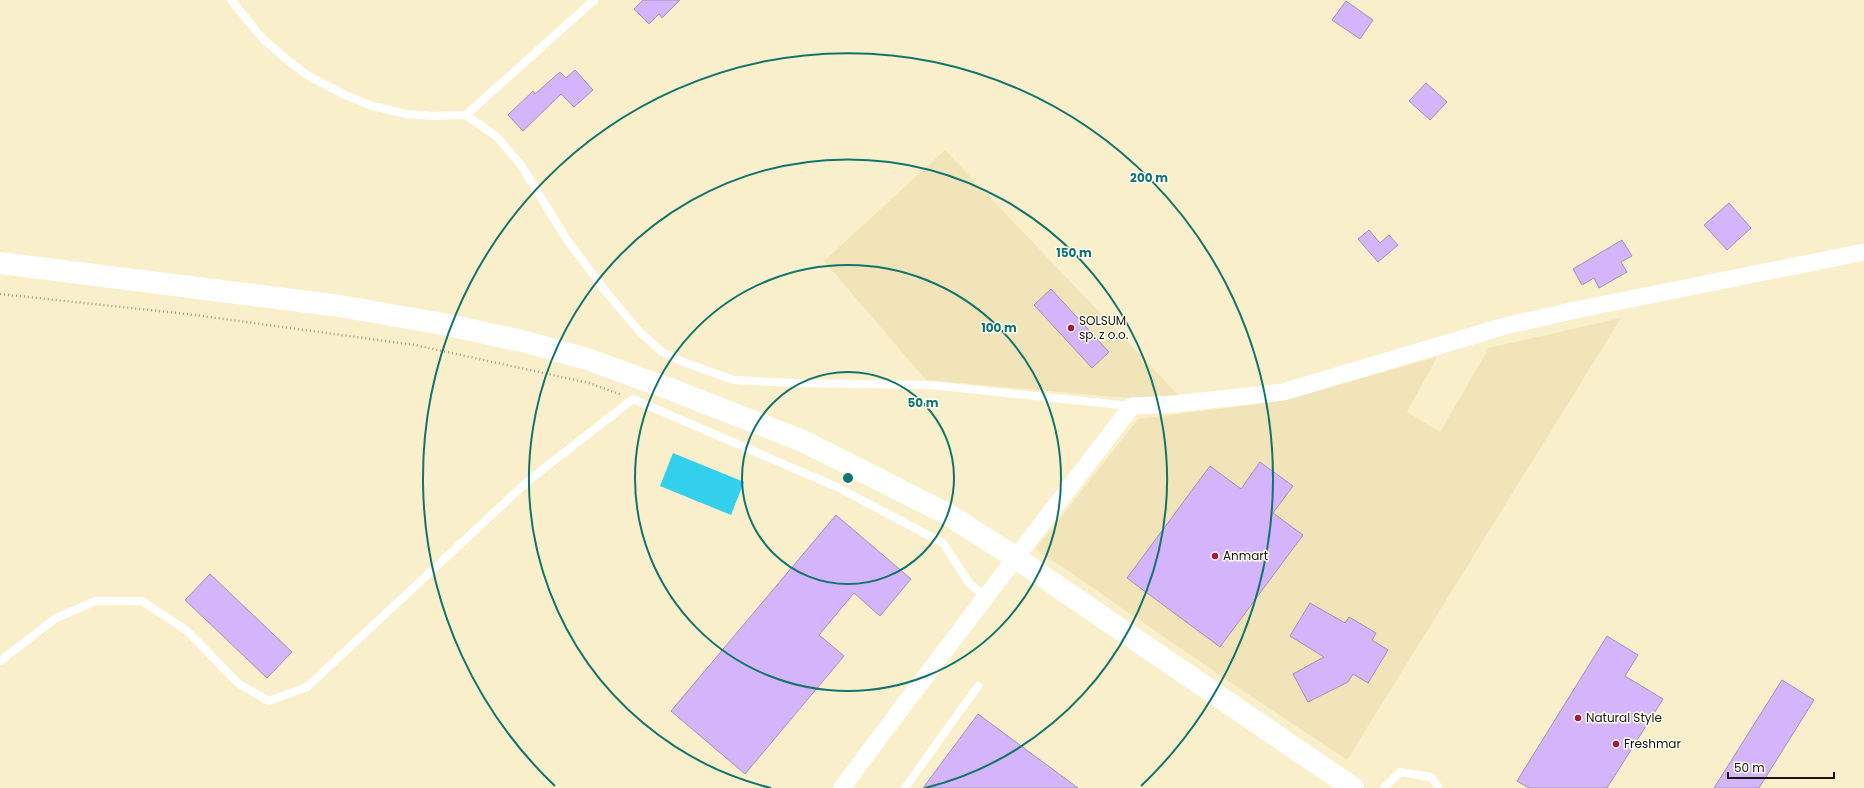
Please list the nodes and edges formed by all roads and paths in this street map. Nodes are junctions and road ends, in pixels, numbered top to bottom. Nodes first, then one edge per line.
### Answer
1 (231, 0) edge
2 (594, 0) edge
3 (466, 115) junction
4 (1864, 252) edge
5 (0, 263) edge
6 (0, 294) edge
7 (632, 399) junction
8 (1132, 406) junction
9 (1016, 558) junction
10 (986, 598) junction
11 (0, 661) edge
12 (978, 686) dead end
13 (842, 788) edge
14 (905, 788) edge
15 (1352, 788) edge
16 (1384, 788) edge
17 (1439, 788) edge

1 - 3 lane
2 - 3 lane
3 - 8 lane
4 - 8 street
5 - 9 main road
6 - 7 path
7 - 10 lane
7 - 11 lane
8 - 9 street
9 - 10 street
9 - 15 main road
10 - 13 street
12 - 14 lane
16 - 17 lane

